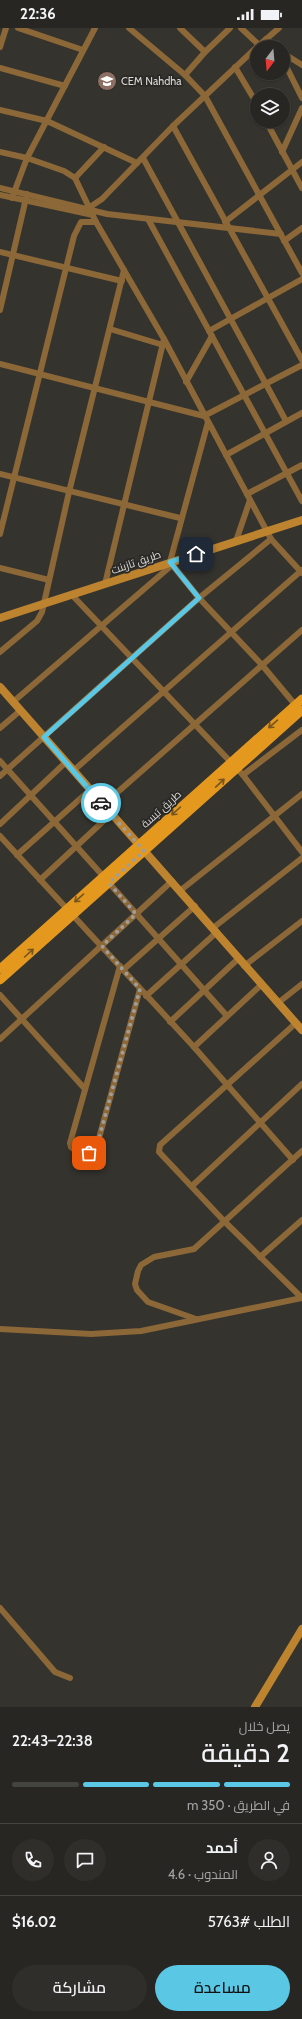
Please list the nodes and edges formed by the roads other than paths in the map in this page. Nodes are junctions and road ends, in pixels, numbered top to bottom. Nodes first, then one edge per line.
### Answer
1 (6, 28) edge
2 (18, 28) edge
3 (95, 28) edge
4 (129, 28) edge
5 (180, 28) edge
6 (230, 28) edge
7 (241, 28) edge
8 (278, 28) edge
9 (266, 39) edge
10 (252, 40) edge
11 (0, 47) edge
12 (83, 50) junction
13 (205, 52) junction
14 (250, 54) edge
15 (290, 58) edge
16 (301, 65) edge
17 (235, 67) junction
18 (0, 68) edge
19 (290, 74) edge
20 (185, 75) junction
21 (64, 86) junction
22 (250, 92) edge
23 (204, 96) junction
24 (302, 98) edge
25 (302, 108) edge
26 (0, 110) edge
27 (47, 121) junction
28 (173, 126) junction
29 (270, 128) edge
30 (104, 148) junction
31 (0, 152) edge
32 (282, 152) junction
33 (27, 158) junction
34 (143, 158) junction
35 (302, 162) edge
36 (137, 163) junction
37 (292, 169) junction
38 (75, 178) junction
39 (0, 188) edge
40 (302, 188) edge
41 (15, 191) junction
42 (0, 195) edge
43 (258, 196) junction
44 (26, 197) junction
45 (12, 198) junction
46 (92, 211) junction
47 (148, 219) junction
48 (96, 222) junction
49 (226, 222) junction
50 (179, 223) junction
51 (229, 228) junction
52 (302, 228) edge
53 (280, 234) junction
54 (284, 241) junction
55 (0, 252) edge
56 (14, 255) junction
57 (66, 268) junction
58 (124, 270) junction
59 (302, 274) edge
60 (302, 279) edge
61 (122, 281) junction
62 (267, 299) junction
63 (0, 310) edge
64 (230, 319) junction
65 (110, 329) junction
66 (210, 334) junction
67 (163, 342) junction
68 (302, 360) edge
69 (0, 364) edge
70 (302, 365) edge
71 (40, 374) junction
72 (186, 382) junction
73 (266, 384) junction
74 (95, 388) junction
75 (244, 395) junction
76 (150, 402) junction
77 (302, 413) edge
78 (204, 416) junction
79 (286, 421) junction
80 (208, 422) junction
81 (265, 433) junction
82 (226, 455) junction
83 (302, 465) edge
84 (0, 474) edge
85 (286, 474) junction
86 (14, 478) junction
87 (69, 492) junction
88 (248, 497) junction
89 (302, 501) edge
90 (124, 505) junction
91 (180, 518) junction
92 (302, 520) edge
93 (267, 531) junction
94 (0, 534) edge
95 (271, 539) junction
96 (236, 541) junction
97 (171, 564) junction
98 (0, 568) edge
99 (302, 572) edge
100 (49, 580) junction
101 (105, 584) junction
102 (72, 595) junction
103 (199, 598) junction
104 (44, 604) junction
105 (0, 618) edge
106 (101, 625) junction
107 (302, 630) edge
108 (230, 632) junction
109 (0, 652) edge
110 (132, 659) junction
111 (262, 665) junction
112 (0, 687) edge
113 (163, 691) junction
114 (13, 702) junction
115 (300, 708) edge
116 (20, 710) junction
117 (195, 725) junction
118 (0, 728) edge
119 (302, 730) edge
120 (44, 737) junction
121 (0, 761) edge
122 (66, 762) junction
123 (233, 765) junction
124 (8, 770) junction
125 (73, 771) junction
126 (243, 775) junction
127 (0, 776) edge
128 (90, 790) junction
129 (302, 794) edge
130 (30, 795) junction
131 (103, 805) junction
132 (112, 814) junction
133 (274, 816) junction
134 (54, 821) junction
135 (0, 824) edge
136 (0, 836) edge
137 (76, 847) junction
138 (141, 848) junction
139 (302, 852) edge
140 (17, 855) junction
141 (302, 858) edge
142 (40, 880) junction
143 (106, 880) junction
144 (172, 881) junction
145 (181, 890) junction
146 (195, 906) junction
147 (69, 912) junction
148 (136, 914) junction
149 (302, 921) edge
150 (215, 930) junction
151 (158, 938) junction
152 (102, 946) junction
153 (238, 958) junction
154 (182, 964) junction
155 (244, 966) junction
156 (121, 968) junction
157 (0, 969) edge
158 (0, 980) edge
159 (302, 984) edge
160 (261, 985) junction
161 (140, 989) junction
162 (204, 990) junction
163 (0, 995) edge
164 (146, 996) junction
165 (278, 1003) junction
166 (227, 1016) junction
167 (22, 1020) junction
168 (170, 1022) junction
169 (296, 1023) junction
170 (302, 1030) edge
171 (0, 1039) edge
172 (194, 1047) junction
173 (227, 1084) junction
174 (302, 1084) edge
175 (85, 1088) junction
176 (261, 1123) junction
177 (302, 1151) edge
178 (293, 1160) junction
179 (192, 1186) junction
180 (302, 1220) edge
181 (224, 1221) junction
182 (260, 1257) junction
183 (198, 1320) junction
184 (0, 1329) edge
185 (0, 1608) edge
186 (302, 1629) edge
187 (70, 1678) dead end
188 (254, 1707) edge

1 - 11 street
2 - 12 street
3 - 12 street
4 - 20 street
5 - 13 street
6 - 13 street
7 - 10 street
8 - 9 street
12 - 21 street
13 - 20 street
14 - 17 street
15 - 16 street
17 - 22 street
17 - 23 street
18 - 21 street
19 - 24 street
20 - 23 street
21 - 27 street
23 - 28 street
23 - 43 street
25 - 32 street
26 - 27 street
27 - 30 street
27 - 33 street
28 - 34 street
28 - 49 street
29 - 32 street
30 - 36 street
30 - 38 street
31 - 33 street
32 - 37 street
33 - 38 street
33 - 41 street
34 - 36 street
34 - 50 street
35 - 37 street
36 - 46 street
37 - 40 street
37 - 43 street
38 - 46 street
39 - 41 street
41 - 44 street
41 - 45 street
42 - 45 street
43 - 49 street
43 - 53 street
44 - 45 street
44 - 46 street
44 - 56 street
46 - 47 street
46 - 48 street
47 - 50 street
47 - 66 street
48 - 57 street
48 - 58 street
49 - 51 street
50 - 51 street
50 - 64 street
51 - 53 street
51 - 62 street
52 - 54 street
53 - 54 street
54 - 59 street
55 - 56 street
56 - 57 street
56 - 63 street
57 - 61 street
57 - 71 street
58 - 61 street
58 - 67 street
60 - 62 street
61 - 65 street
62 - 64 street
62 - 68 street
64 - 66 street
64 - 73 street
65 - 67 street
65 - 74 street
66 - 72 street
66 - 75 street
67 - 72 street
67 - 76 street
69 - 71 street
70 - 73 street
71 - 74 street
71 - 86 street
72 - 78 street
73 - 75 street
73 - 79 street
74 - 76 street
74 - 87 street
75 - 78 street
75 - 81 street
76 - 78 street
76 - 90 street
77 - 79 street
78 - 80 street
79 - 81 street
80 - 82 street
80 - 91 street
81 - 82 street
81 - 85 street
82 - 88 street
83 - 85 street
84 - 86 street
85 - 88 street
85 - 89 street
86 - 87 street
86 - 94 street
87 - 90 street
87 - 100 street
88 - 93 street
88 - 96 street
90 - 91 street
90 - 101 street
91 - 97 street
92 - 93 street, طريق تازبنت
93 - 95 street
93 - 96 street, طريق تازبنت
95 - 99 street
95 - 103 street
96 - 97 street, طريق تازبنت
97 - 101 street, طريق تازبنت
97 - 103 street
97 - 106 street
98 - 100 street
99 - 108 street
100 - 104 street
101 - 102 street, طريق تازبنت
102 - 104 street, طريق تازبنت
102 - 106 street
103 - 108 street
103 - 110 street
104 - 105 street, طريق تازبنت
104 - 109 street
106 - 110 street
106 - 114 street
107 - 111 street
108 - 111 street
108 - 113 street
110 - 113 street
110 - 120 street
111 - 115 street
111 - 117 street
112 - 114 street
113 - 117 street
113 - 125 street
114 - 116 street
115 - 123 main road, طريق تبسة
116 - 118 street
116 - 120 street
117 - 123 street
117 - 131 street
119 - 126 street
120 - 122 street
120 - 124 street
121 - 124 street
122 - 125 street
122 - 130 street
123 - 126 street
123 - 138 main road, طريق تبسة
124 - 127 street
124 - 130 street
125 - 128 street
126 - 133 street
128 - 131 street
128 - 134 street
129 - 133 street
130 - 134 street
130 - 135 street
131 - 132 street
132 - 137 street
132 - 138 street
133 - 139 street
133 - 145 street
134 - 137 street
134 - 140 street
136 - 140 street
137 - 142 street
137 - 143 street
138 - 143 main road, طريق تبسة
138 - 144 street
140 - 142 street
141 - 150 street
142 - 147 street
143 - 147 main road, طريق تبسة
143 - 148 street
144 - 145 street
144 - 148 street
145 - 146 street
146 - 150 street
146 - 151 street
147 - 152 street
147 - 157 main road, طريق تبسة
158 -> 147 main road, طريق تبسة
148 - 151 street
148 - 152 street
149 - 155 street
150 - 153 street
150 - 154 street
151 - 154 street
151 - 156 street
152 - 156 street
152 - 167 street
153 - 155 street
153 - 162 street
154 - 162 street
154 - 164 street
155 - 160 street
156 - 161 street
156 - 175 street
159 - 165 street
160 - 165 street
160 - 166 street
161 - 164 street
161 - 175 street
162 - 166 street
162 - 168 street
163 - 167 street
164 - 168 street
165 - 169 street
166 - 172 street
167 - 171 street
167 - 175 street
168 - 172 street
169 - 170 street
169 - 173 street
172 - 173 street
173 - 176 street
173 - 179 street
174 - 176 street
176 - 178 street
176 - 179 street
177 - 178 street
178 - 181 street
179 - 181 street
180 - 182 street
181 - 182 street
181 - 183 street
182 - 183 street
183 - 184 street
185 - 187 street
186 - 188 street

